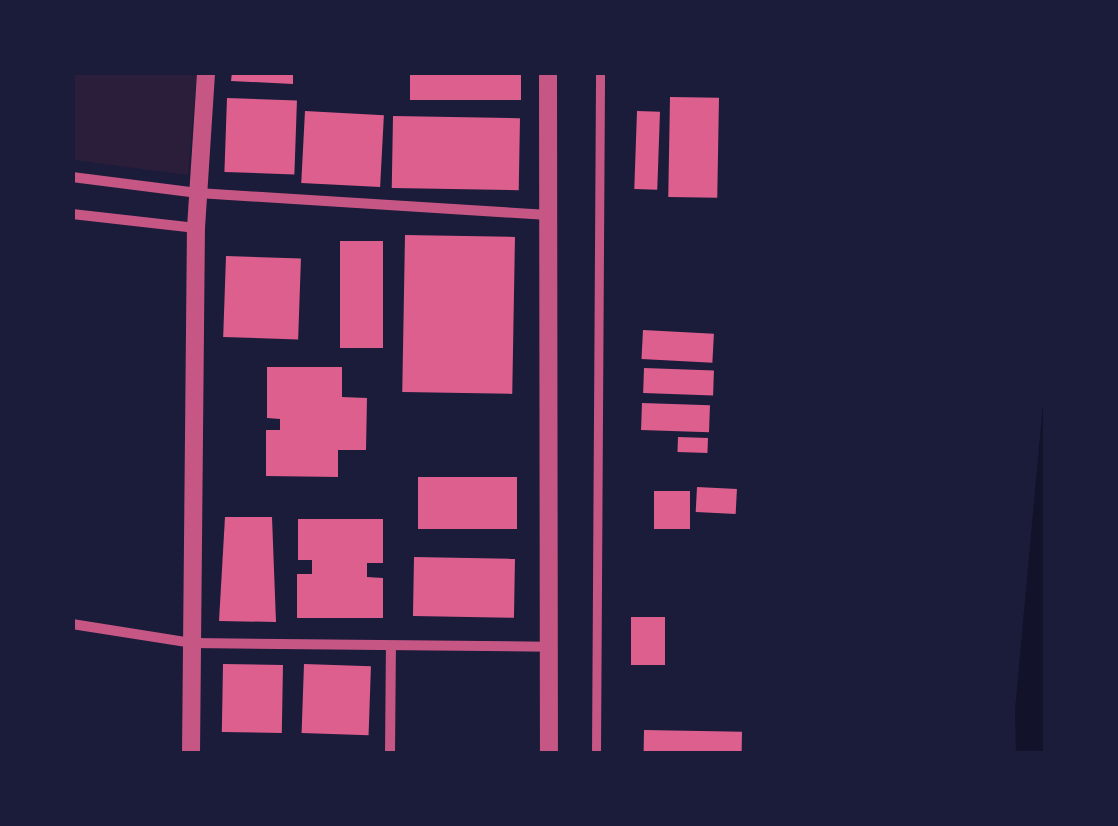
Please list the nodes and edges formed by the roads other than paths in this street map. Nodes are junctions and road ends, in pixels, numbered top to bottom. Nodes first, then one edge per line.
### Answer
1 (206, 72) edge
2 (548, 72) edge
3 (600, 72) edge
4 (72, 177) edge
5 (198, 193) junction
6 (72, 214) edge
7 (548, 214) junction
8 (196, 228) junction
9 (72, 624) edge
10 (192, 643) junction
11 (391, 646) junction
12 (549, 647) junction
13 (191, 754) edge
14 (390, 754) edge
15 (550, 754) edge
16 (596, 754) edge

1 - 5 street
2 - 7 street
3 - 16 street
4 - 5 street
5 - 7 street
5 - 8 street
6 - 8 street
7 - 12 street
8 - 10 street
9 - 10 street
10 - 11 street
10 - 13 street
11 - 12 street
11 - 14 street
12 - 15 street

